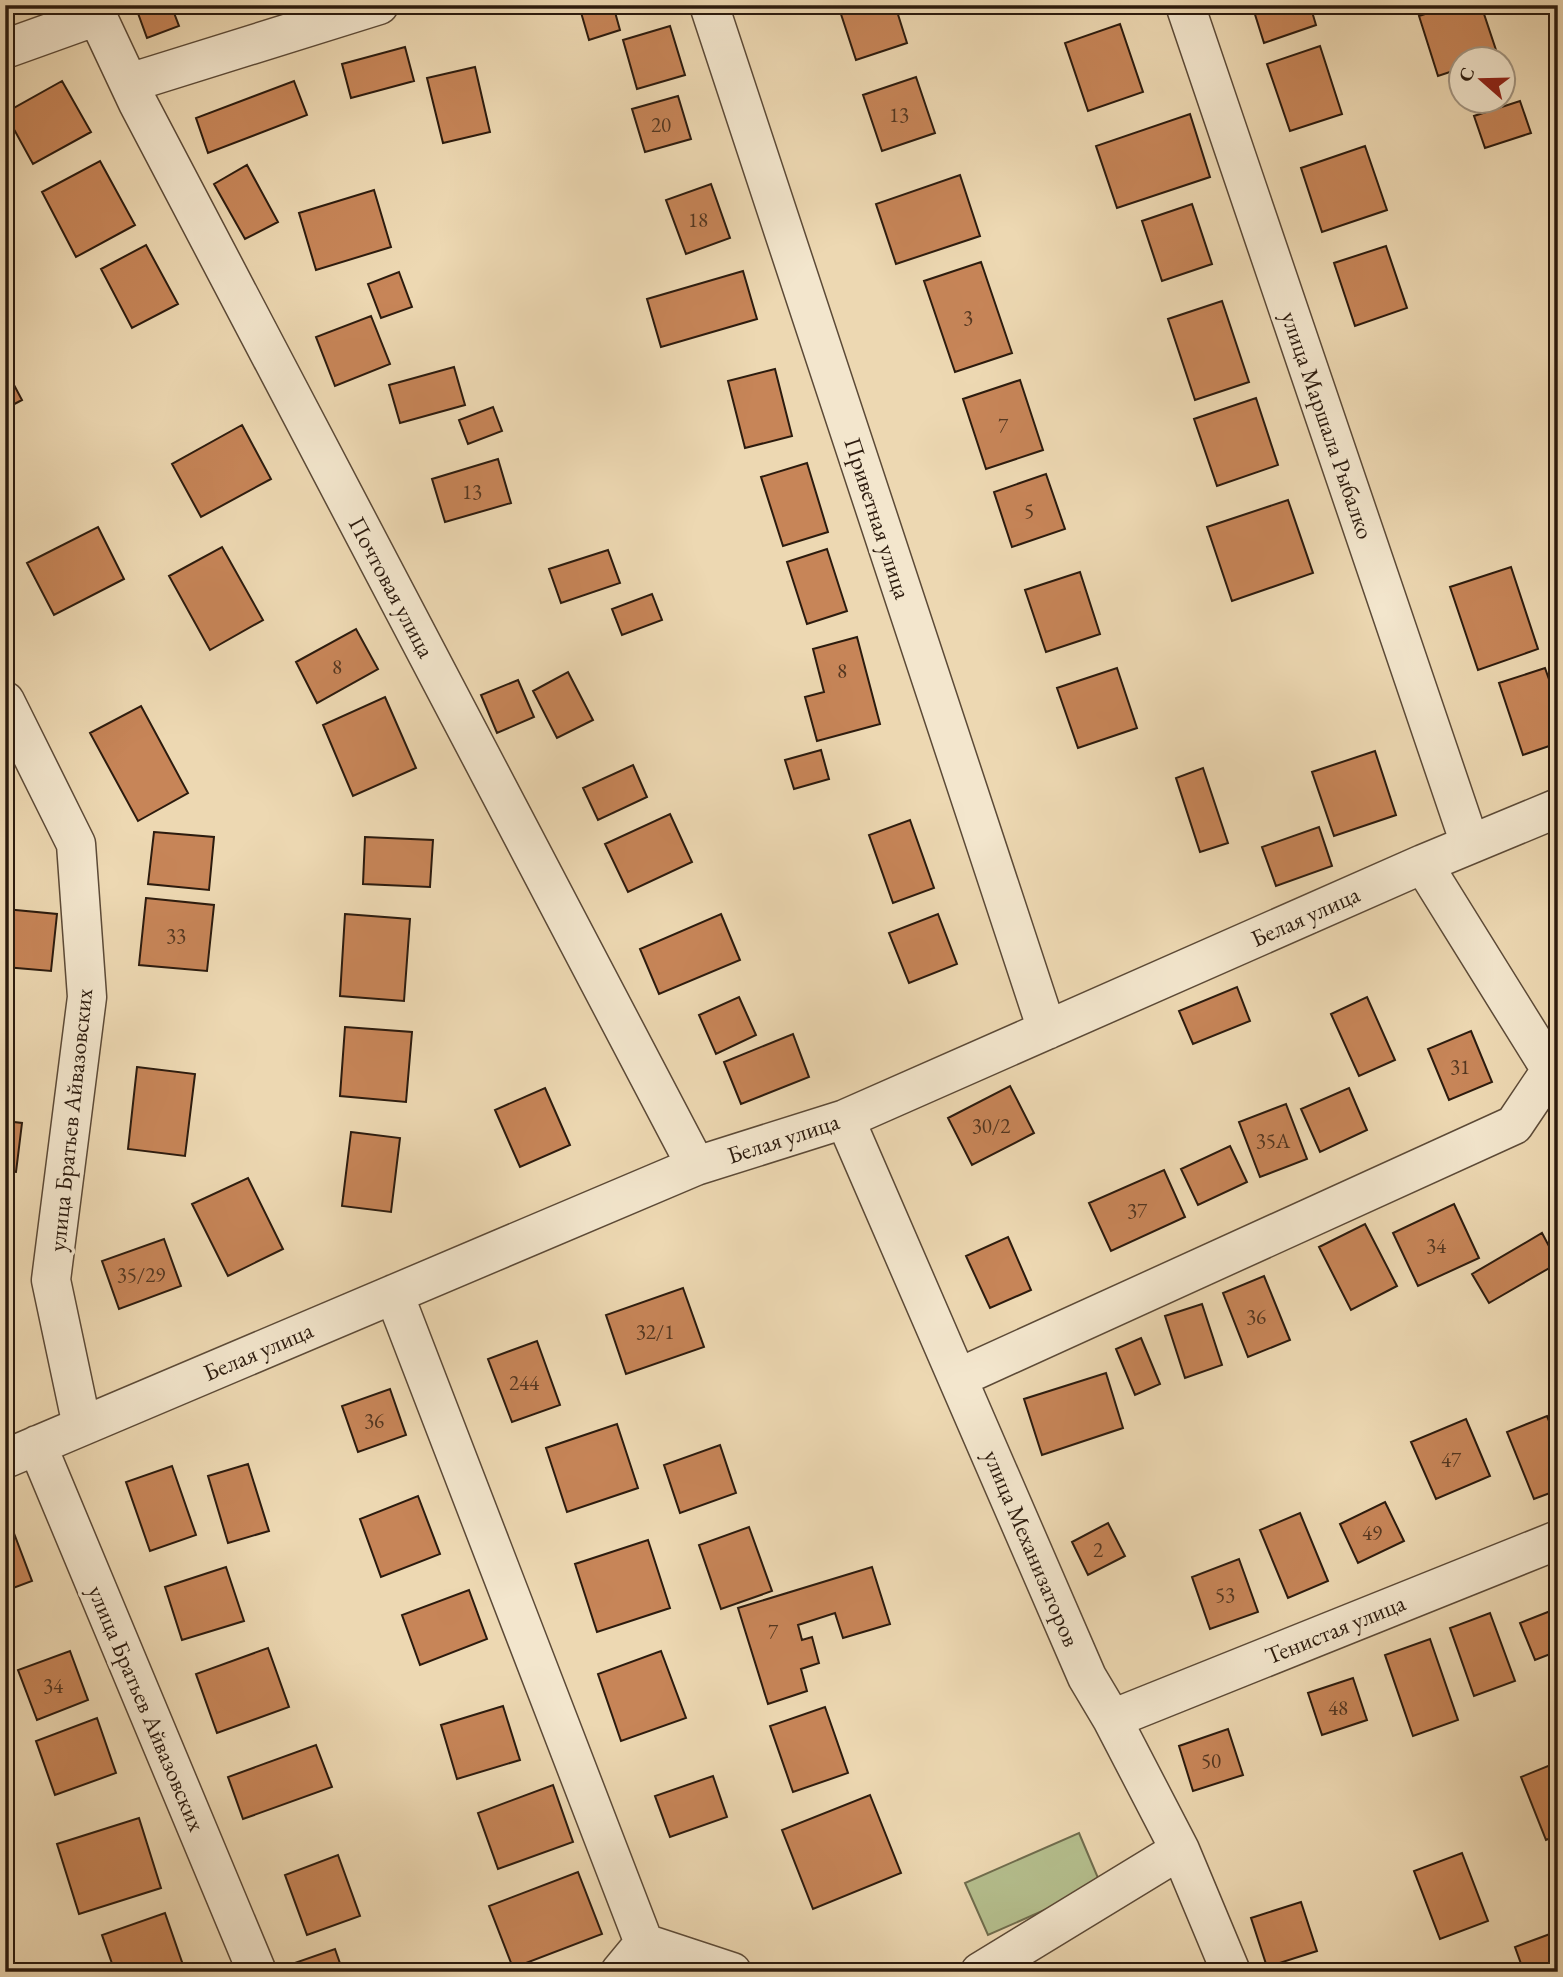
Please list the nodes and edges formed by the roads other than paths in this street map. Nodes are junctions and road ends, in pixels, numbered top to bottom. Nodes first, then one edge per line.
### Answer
1 (379, 5) edge
2 (709, 5) edge
3 (1185, 5) edge
4 (95, 11) edge
5 (5, 49) edge
6 (129, 83) junction
7 (5, 701) edge
8 (1558, 808) edge
9 (1470, 844) junction
10 (1423, 864) junction
11 (1047, 1030) junction
12 (845, 1119) junction
13 (696, 1166) junction
14 (394, 1294) junction
15 (958, 1378) junction
16 (82, 1426) junction
17 (21, 1452) edge
18 (1558, 1540) edge
19 (1112, 1719) junction
20 (1180, 1850) junction
21 (632, 1958) edge
22 (257, 1972) edge
23 (732, 1972) edge
24 (981, 1972) edge
25 (1231, 1972) edge

1 - 6 street
2 - 11 street, Приветная улица
3 - 9 street, улица Маршала Рыбалко
4 - 5 street
4 - 6 street, Почтовая улица
6 - 13 street, Почтовая улица
7 - 16 street, улица Братьев Айвазовских
8 - 9 street, Белая улица
9 - 10 street, Белая улица
10 - 11 street, Белая улица
10 - 15 street
11 - 12 street, Белая улица
12 - 13 street, Белая улица
12 - 15 street, улица Механизаторов
13 - 14 street, Белая улица
14 - 16 street, Белая улица
14 - 21 street
15 - 19 street, улица Механизаторов
16 - 17 street, Белая улица
17 - 22 street, улица Братьев Айвазовских
18 - 19 street, Тенистая улица
19 - 20 street, улица Механизаторов
20 - 24 street
20 - 25 street, улица Механизаторов
21 - 23 street

